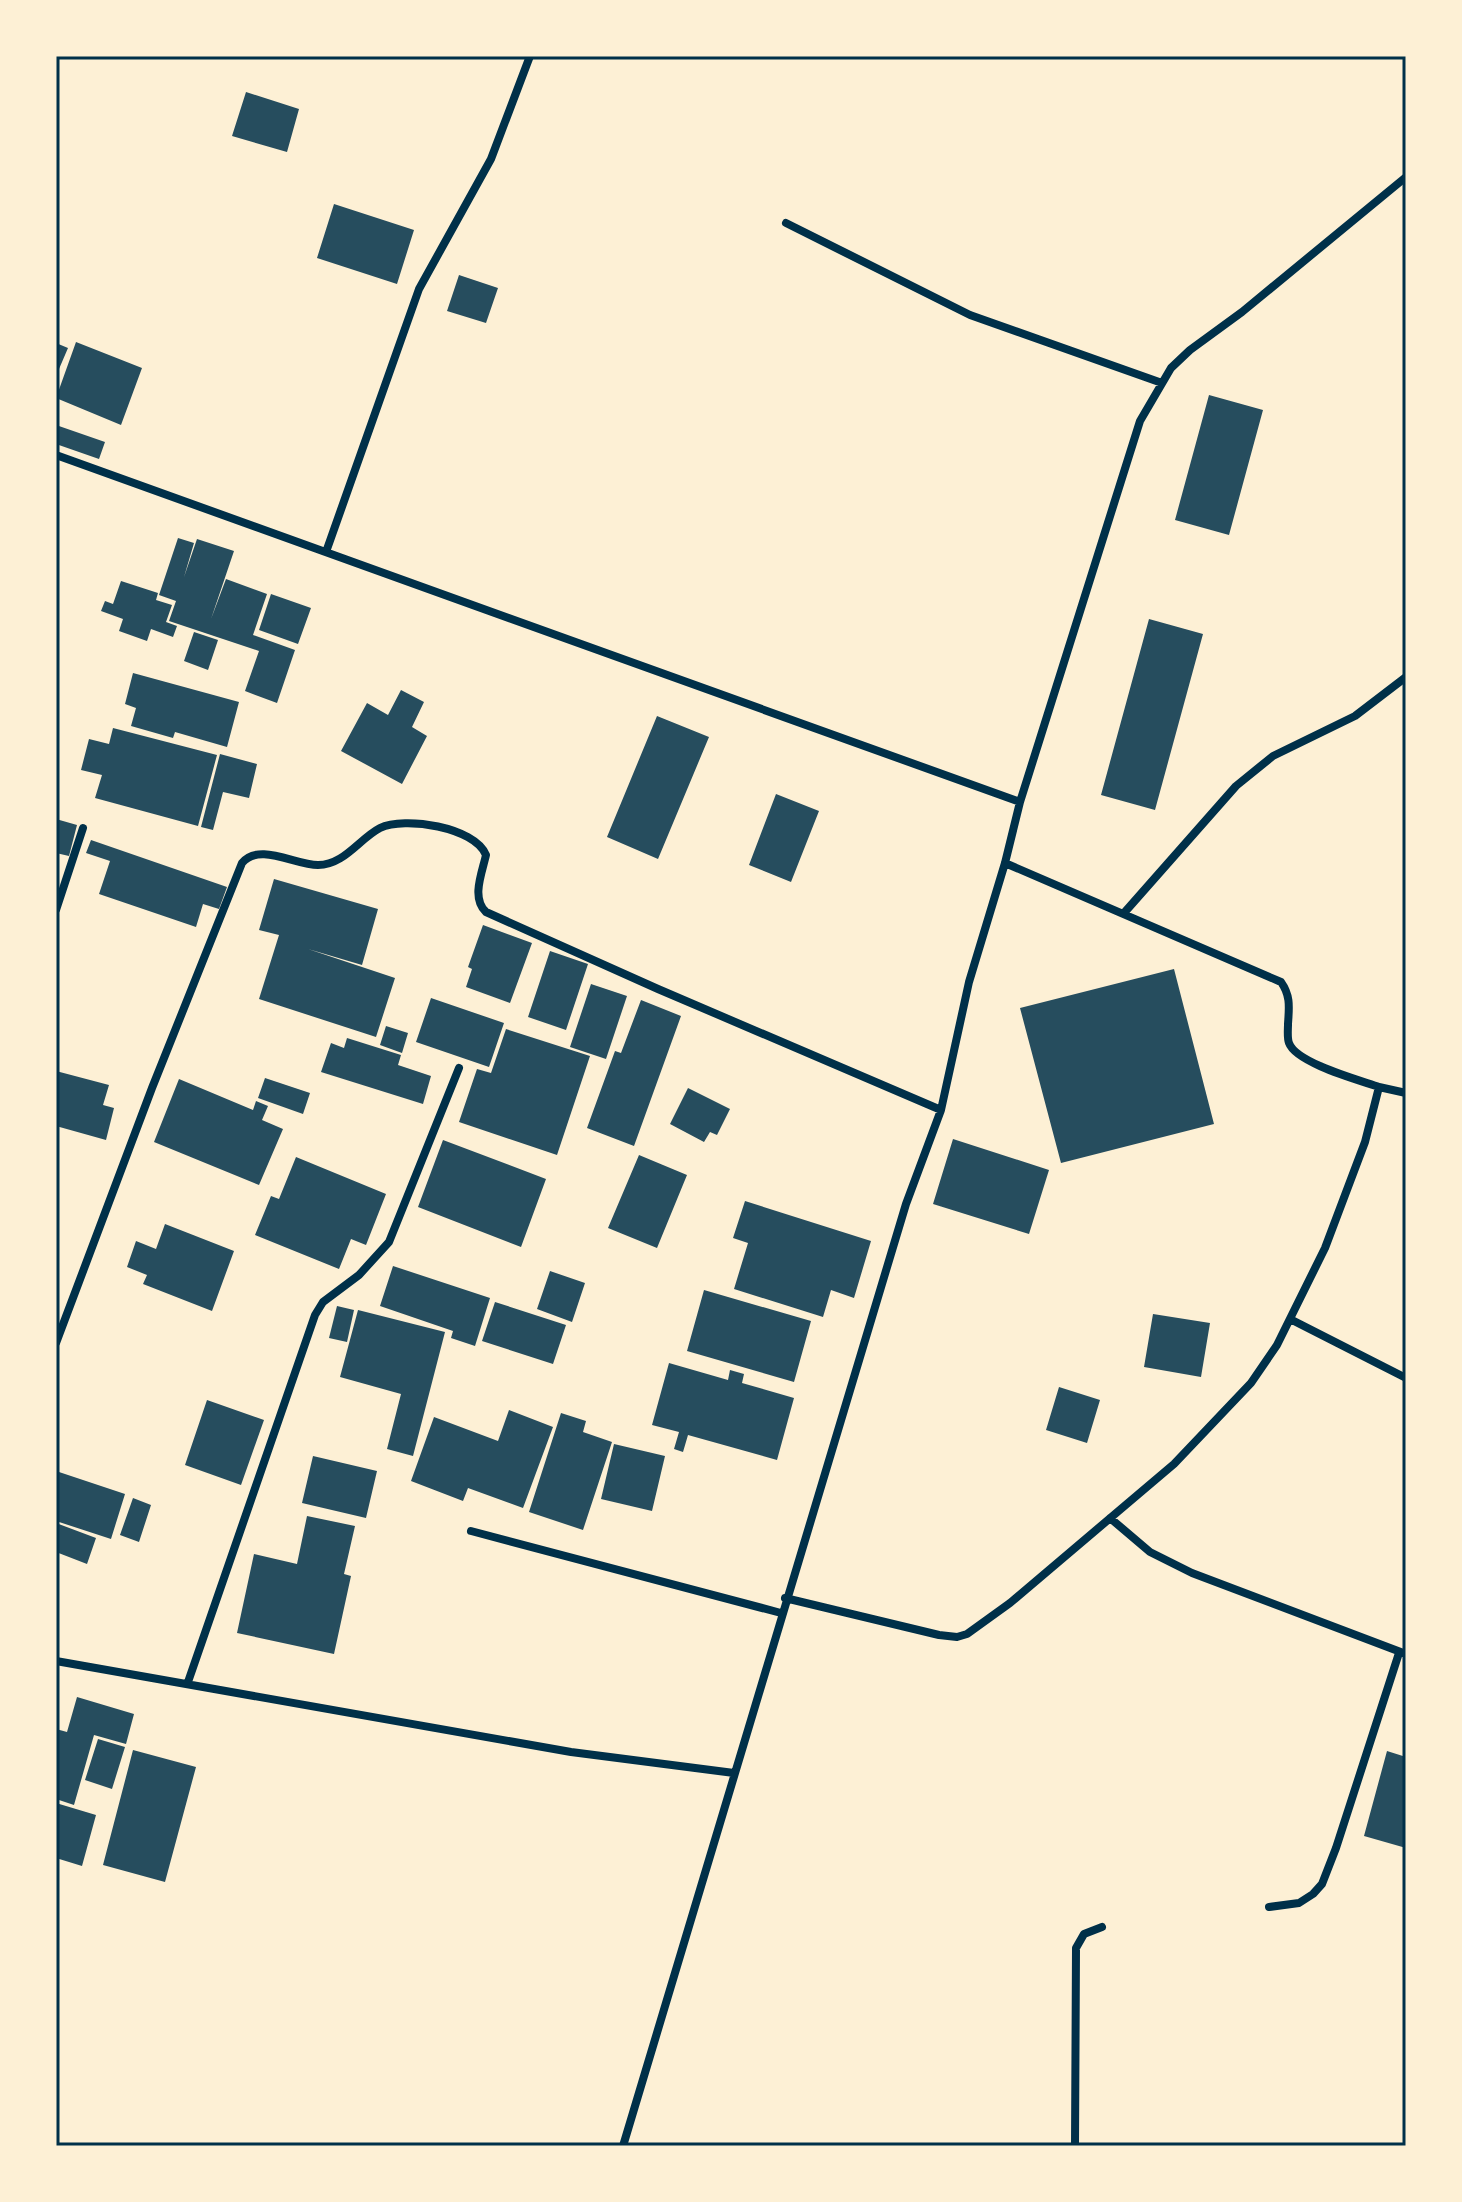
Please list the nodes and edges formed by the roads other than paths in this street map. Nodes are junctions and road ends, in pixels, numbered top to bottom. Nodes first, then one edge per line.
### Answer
1 (530, 56) edge
2 (1406, 177) edge
3 (786, 223) dead end
4 (1162, 383) junction
5 (56, 455) edge
6 (326, 552) junction
7 (1406, 677) edge
8 (1020, 802) junction
9 (83, 828) dead end
10 (1005, 863) junction
11 (56, 910) edge
12 (1124, 913) junction
13 (459, 1068) dead end
14 (1379, 1087) junction
15 (1406, 1093) edge
16 (941, 1110) junction
17 (1290, 1319) junction
18 (56, 1343) edge
19 (1406, 1378) edge
20 (1110, 1518) junction
21 (471, 1531) dead end
22 (785, 1598) junction
23 (781, 1613) junction
24 (1402, 1653) edge
25 (56, 1661) edge
26 (188, 1682) junction
27 (734, 1773) junction
28 (1269, 1907) dead end
29 (1102, 1927) dead end
30 (623, 2146) edge
31 (1075, 2146) edge

1 - 6 street
2 - 4 street
3 - 4 street
4 - 8 street
5 - 6 street
6 - 8 street
7 - 12 street
8 - 10 street
9 - 11 street
10 - 12 street
10 - 16 street
12 - 14 street
13 - 26 street
14 - 15 street
14 - 17 street
16 - 18 street
16 - 22 street
17 - 19 street
17 - 20 street
20 - 22 street
20 - 24 street
21 - 23 street
22 - 23 street
23 - 27 street
24 - 28 street
25 - 26 street
26 - 27 street
27 - 30 street
29 - 31 street

